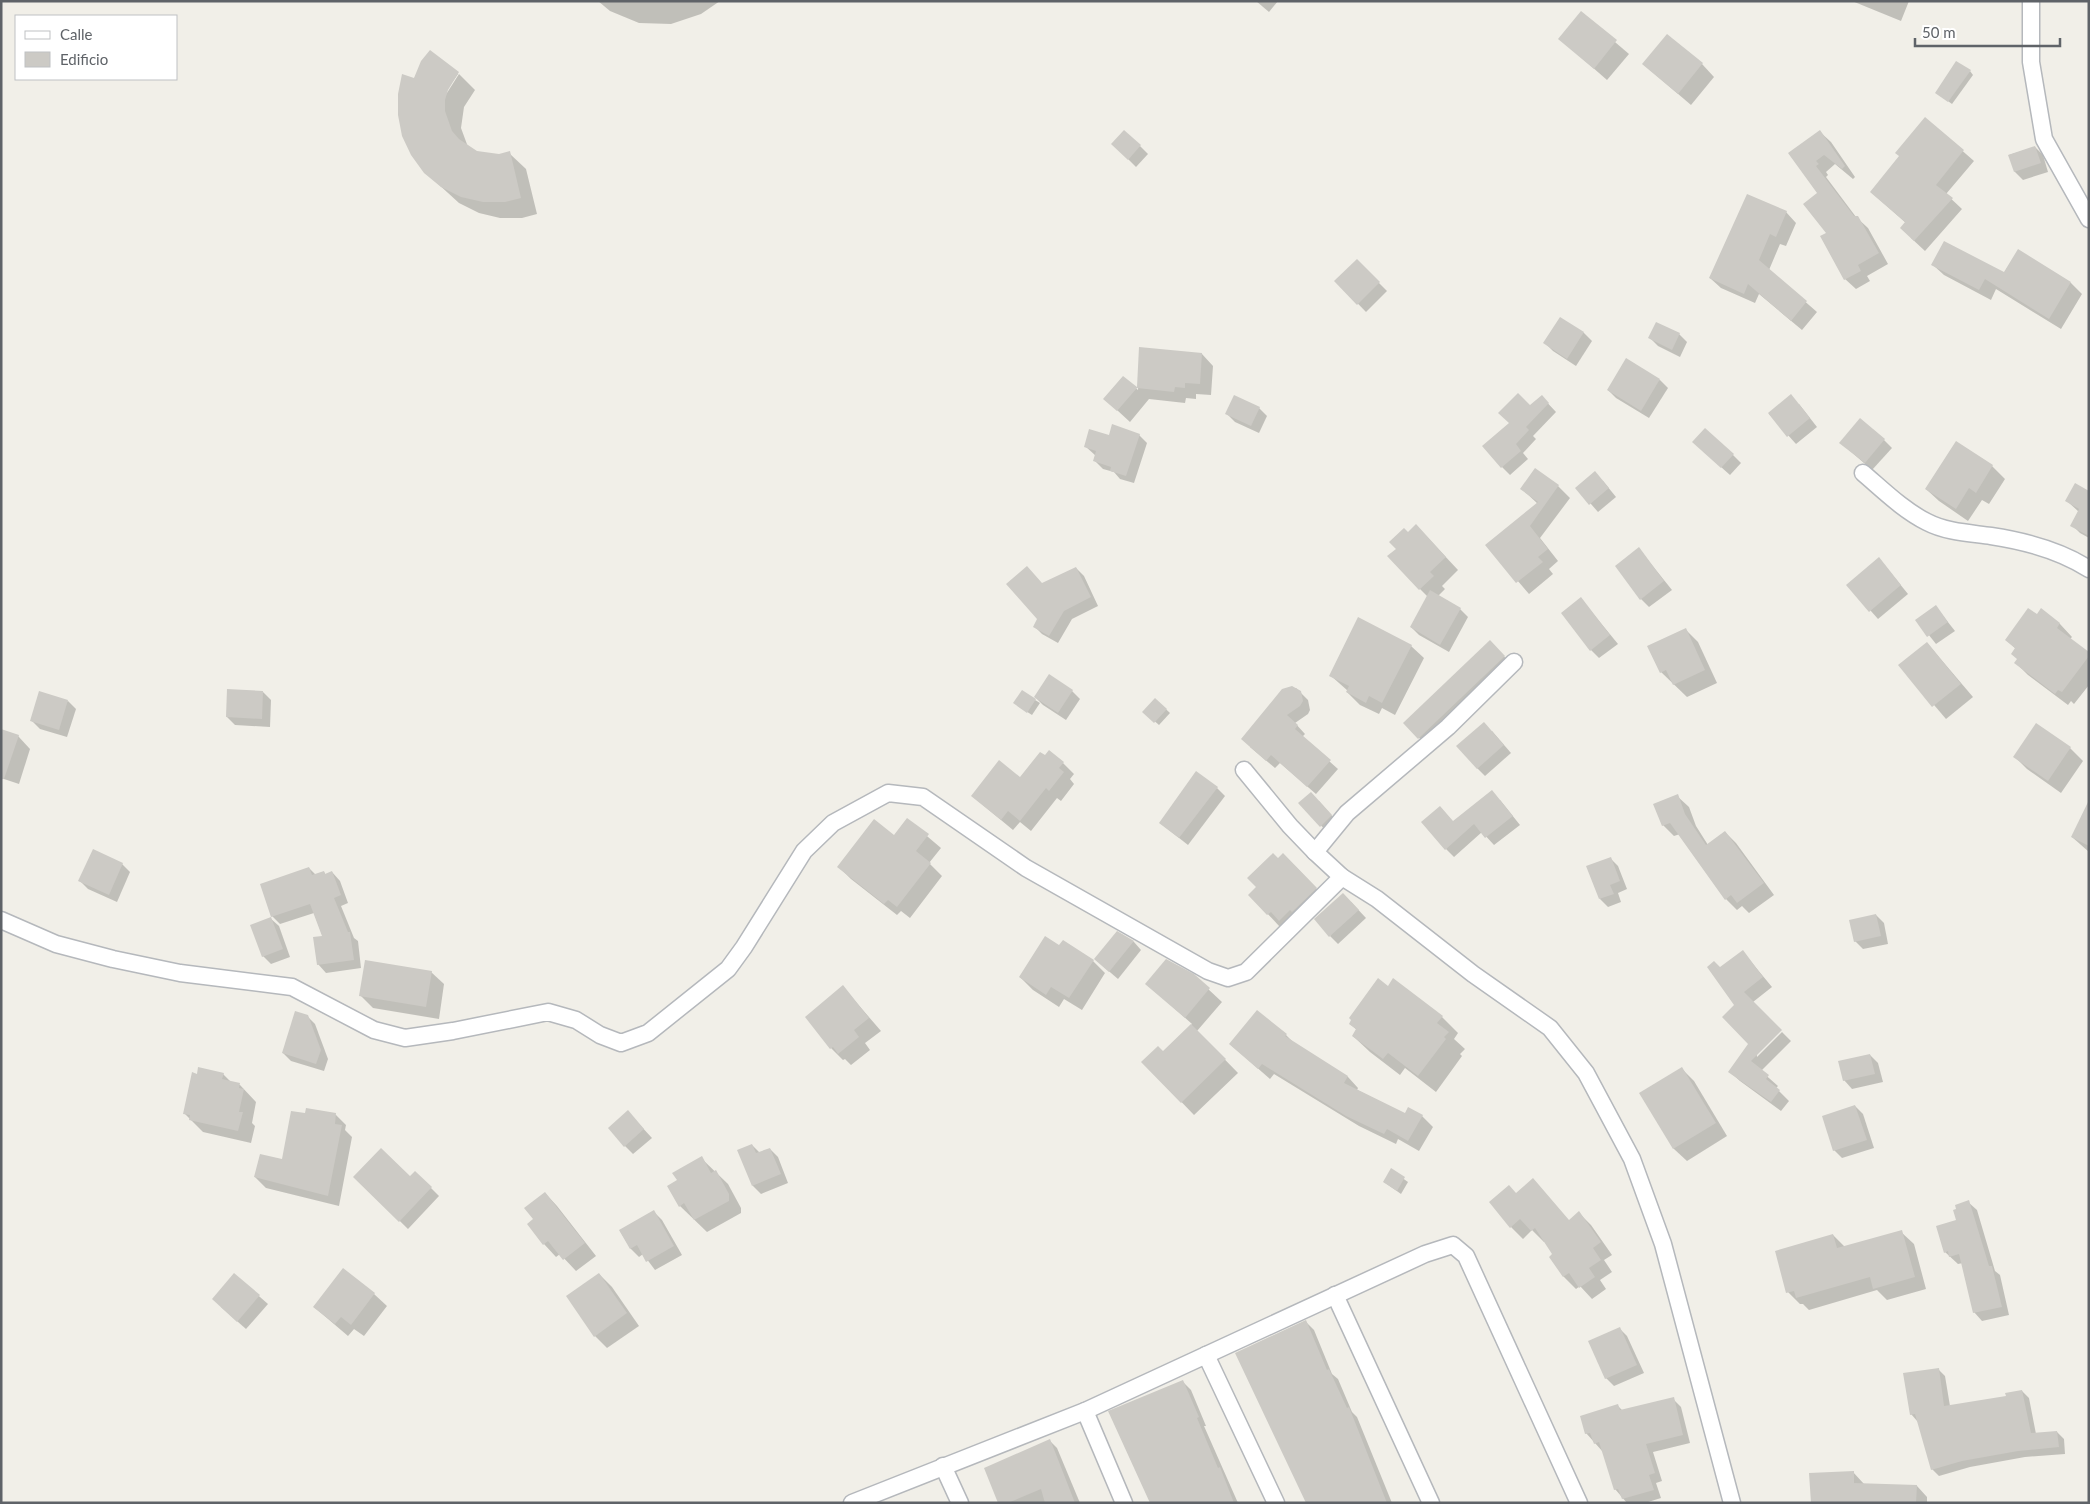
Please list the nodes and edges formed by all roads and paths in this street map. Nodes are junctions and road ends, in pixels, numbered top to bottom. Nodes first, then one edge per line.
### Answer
1 (2031, 1) edge
2 (2089, 219) edge
3 (1863, 473) dead end
4 (2089, 569) edge
5 (1514, 662) dead end
6 (1244, 770) dead end
7 (1315, 852) junction
8 (1342, 877) junction
9 (1, 920) edge
10 (1335, 1295) junction
11 (1206, 1355) junction
12 (1085, 1411) junction
13 (943, 1466) junction
14 (852, 1503) edge
15 (960, 1503) edge
16 (1124, 1503) edge
17 (1276, 1503) edge
18 (1431, 1503) edge
19 (1579, 1503) edge
20 (1732, 1503) edge

1 - 2 street
3 - 4 street
5 - 7 street
6 - 7 street
7 - 8 street
8 - 9 street
8 - 20 street
10 - 11 street
10 - 18 street
10 - 19 street
11 - 12 street
11 - 17 street
12 - 13 street
12 - 16 street
13 - 14 street
13 - 15 street

